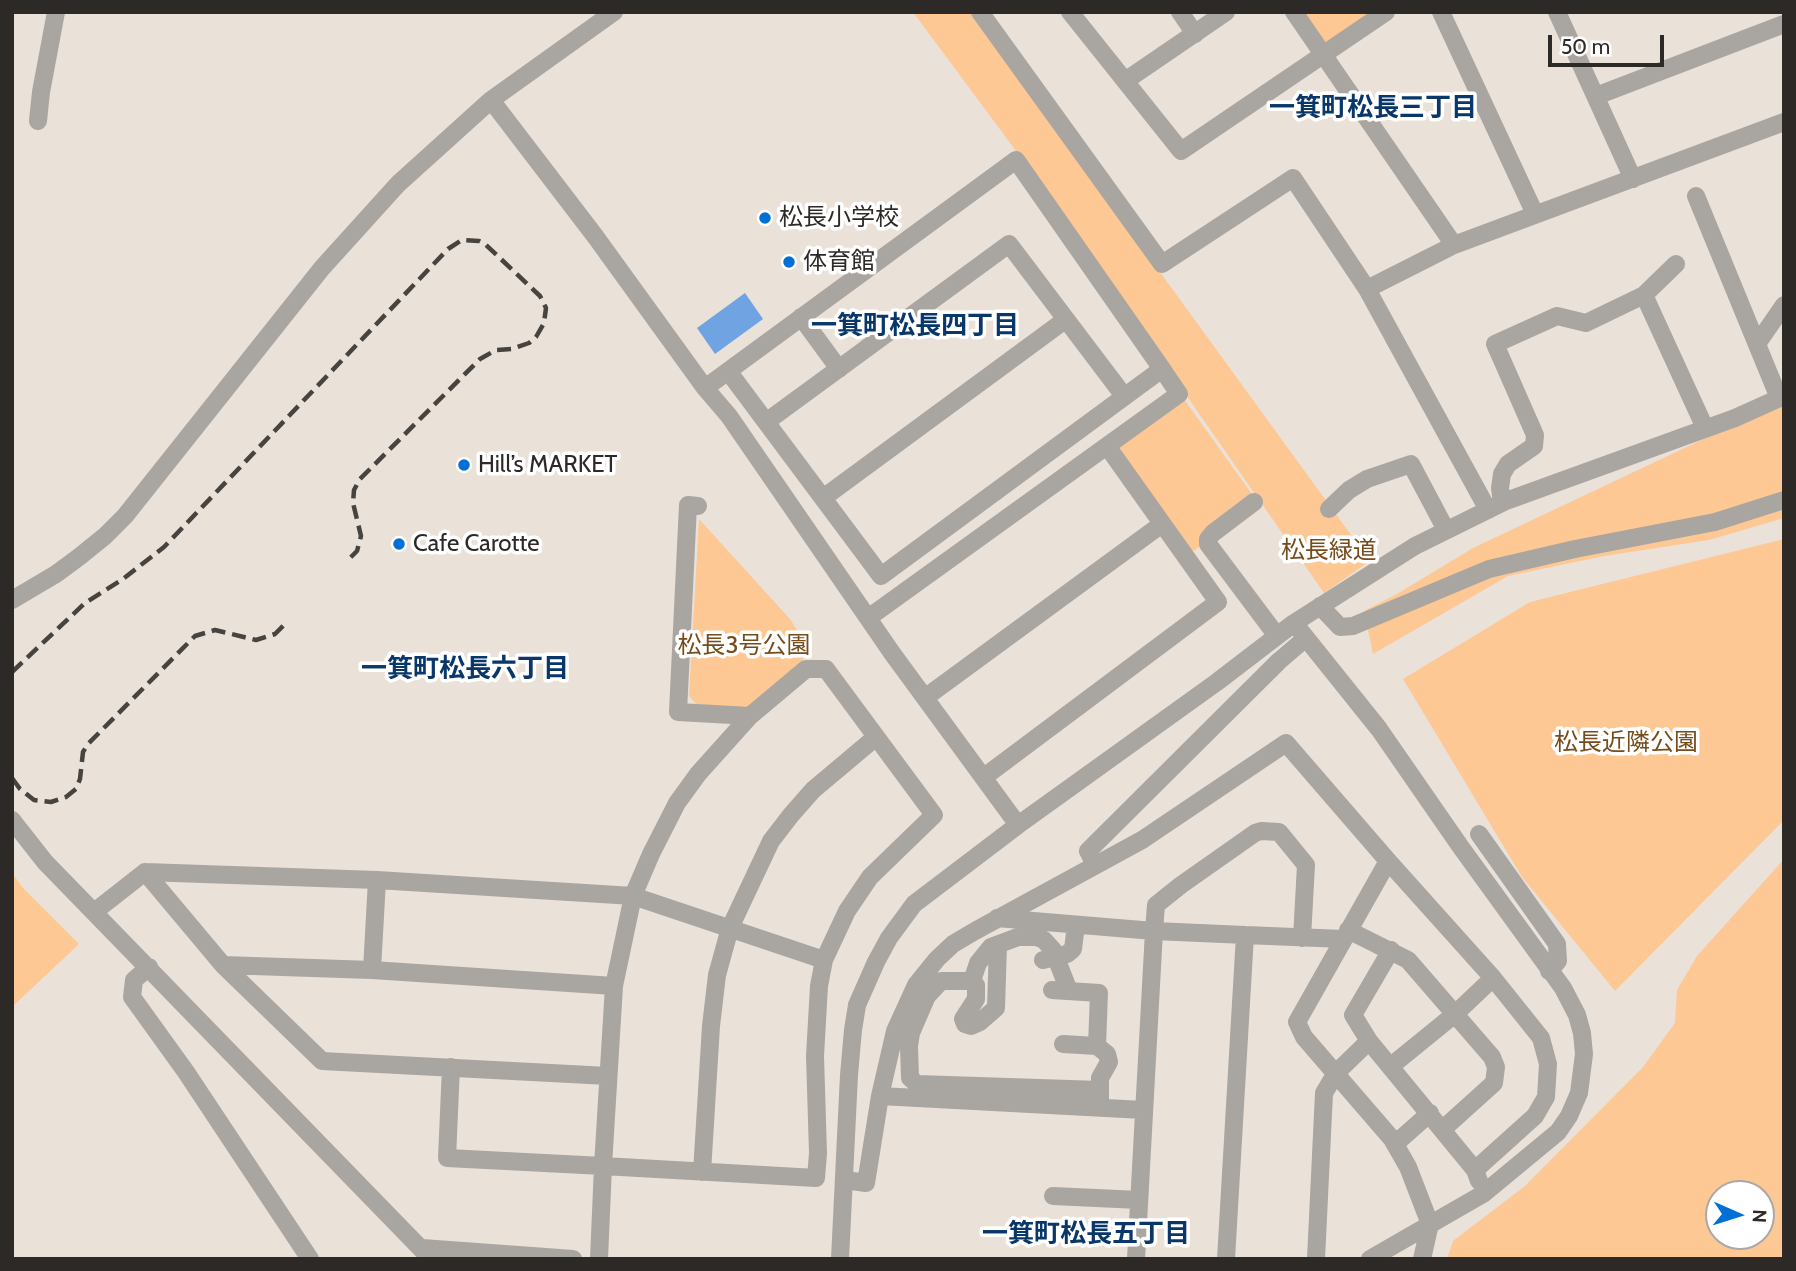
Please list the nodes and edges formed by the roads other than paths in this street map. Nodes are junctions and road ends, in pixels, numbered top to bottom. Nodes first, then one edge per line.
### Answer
1 (56, 12) edge
2 (614, 12) edge
3 (980, 12) edge
4 (1070, 12) edge
5 (1180, 12) edge
6 (1226, 12) edge
7 (1294, 12) edge
8 (1386, 12) edge
9 (1441, 12) edge
10 (1560, 13) edge
11 (1784, 24) edge
12 (1195, 34) junction
13 (1322, 54) junction
14 (1125, 81) junction
15 (1595, 96) junction
16 (491, 100) junction
17 (38, 121) dead end
18 (1784, 122) edge
19 (1633, 179) junction
20 (1696, 196) dead end
21 (1535, 214) junction
22 (1454, 245) junction
23 (1676, 264) dead end
24 (1367, 289) junction
25 (1644, 295) junction
26 (1784, 304) edge
27 (801, 317) junction
28 (1065, 320) junction
29 (1757, 344) junction
30 (838, 369) junction
31 (1161, 369) junction
32 (728, 371) junction
33 (705, 388) junction
34 (1124, 396) junction
35 (1782, 397) edge
36 (766, 422) junction
37 (1705, 428) junction
38 (1107, 446) junction
39 (823, 498) junction
40 (1784, 500) edge
41 (1254, 502) dead end
42 (698, 506) dead end
43 (1495, 507) junction
44 (1329, 509) dead end
45 (1162, 524) junction
46 (1446, 530) junction
47 (1213, 551) junction
48 (1192, 566) junction
49 (12, 600) edge
50 (1320, 606) junction
51 (868, 618) junction
52 (1294, 623) junction
53 (1277, 636) junction
54 (1306, 638) junction
55 (926, 697) junction
56 (750, 716) junction
57 (876, 737) junction
58 (984, 776) junction
59 (12, 820) edge
60 (1018, 825) junction
61 (1479, 834) dead end
62 (1388, 861) junction
63 (1095, 865) junction
64 (145, 872) junction
65 (377, 880) junction
66 (634, 896) junction
67 (94, 912) junction
68 (997, 918) junction
69 (1076, 925) junction
70 (730, 928) junction
71 (1154, 931) junction
72 (1346, 934) junction
73 (1245, 935) junction
74 (1302, 938) junction
75 (998, 945) junction
76 (1391, 950) junction
77 (1049, 959) junction
78 (824, 960) junction
79 (223, 965) junction
80 (149, 967) junction
81 (372, 970) junction
82 (1549, 971) junction
83 (1493, 978) junction
84 (972, 981) junction
85 (614, 986) junction
86 (1455, 1014) junction
87 (1369, 1041) junction
88 (1063, 1044) dead end
89 (1097, 1046) junction
90 (1391, 1066) junction
91 (452, 1067) junction
92 (1336, 1073) junction
93 (608, 1076) junction
94 (880, 1096) junction
95 (1100, 1098) junction
96 (1143, 1110) junction
97 (1430, 1113) junction
98 (1443, 1129) junction
99 (1395, 1144) junction
100 (603, 1166) junction
101 (1475, 1170) junction
102 (702, 1172) junction
103 (845, 1180) junction
104 (1483, 1194) junction
105 (1053, 1196) dead end
106 (1139, 1200) junction
107 (1430, 1224) junction
108 (426, 1254) edge
109 (310, 1259) edge
110 (573, 1259) edge
111 (599, 1259) edge
112 (840, 1259) edge
113 (1136, 1259) edge
114 (1226, 1259) edge
115 (1316, 1259) edge
116 (1370, 1259) edge
117 (1422, 1259) edge

1 - 17 street
2 - 16 street
3 - 24 street
4 - 14 street
5 - 12 street
6 - 12 street
7 - 13 street
8 - 13 street
9 - 21 street
10 - 15 street
11 - 15 street
12 - 14 street
13 - 14 street
13 - 22 street
15 - 19 street
16 - 33 street
16 - 49 street
18 - 19 street
19 - 21 street
20 - 29 street
21 - 22 street
22 - 24 street
23 - 25 street
24 - 43 street
25 - 37 street
25 - 43 street
26 - 29 street
27 - 30 street
27 - 31 street
27 - 32 street
28 - 30 street
28 - 34 street
28 - 39 street
29 - 35 street
30 - 36 street
31 - 34 street
31 - 38 street
32 - 33 street
32 - 36 street
33 - 51 street
34 - 39 street
35 - 37 street
36 - 39 street
37 - 43 street
38 - 45 street
38 - 51 street
40 - 50 street
41 - 47 street
42 - 56 street
43 - 46 street
44 - 46 street
45 - 48 street
45 - 55 street
46 - 50 street
47 - 48 street
47 - 53 street
48 - 58 street
50 - 52 street
51 - 55 street
52 - 53 street
52 - 54 street
53 - 60 street
54 - 63 street
54 - 82 street
55 - 58 street
56 - 57 street
56 - 66 street
57 - 70 street
57 - 78 street
58 - 60 street
59 - 67 street
60 - 103 street
61 - 82 street
62 - 63 street
62 - 72 street
62 - 83 street
63 - 68 street
64 - 65 street
64 - 67 street
64 - 79 street
65 - 66 street
65 - 81 street
66 - 70 street
66 - 85 street
67 - 80 street
68 - 69 street
68 - 94 street
69 - 71 street
69 - 77 street
70 - 78 street
70 - 102 street
71 - 73 street
71 - 74 street
71 - 96 street
72 - 74 street
72 - 76 street
72 - 92 street
73 - 74 street
73 - 114 street
75 - 77 street
75 - 84 street
75 - 84 street
76 - 86 street
76 - 87 street
77 - 89 street
78 - 102 street
79 - 81 street
79 - 91 street
80 - 108 street
80 - 109 street
81 - 85 street
82 - 104 street
83 - 86 street
83 - 101 street
84 - 95 street
85 - 93 street
86 - 90 street
86 - 98 street
87 - 90 street
87 - 92 street
88 - 89 street
89 - 95 street
90 - 97 street
91 - 93 street
91 - 100 street
92 - 99 street
92 - 115 street
93 - 100 street
94 - 95 street
94 - 103 street
95 - 96 street
96 - 106 street
97 - 98 street
97 - 99 street
98 - 101 street
99 - 107 street
100 - 102 street
100 - 111 street
101 - 104 street
103 - 112 street
104 - 107 street
105 - 106 street
106 - 113 street
107 - 116 street
107 - 117 street
108 - 110 street

